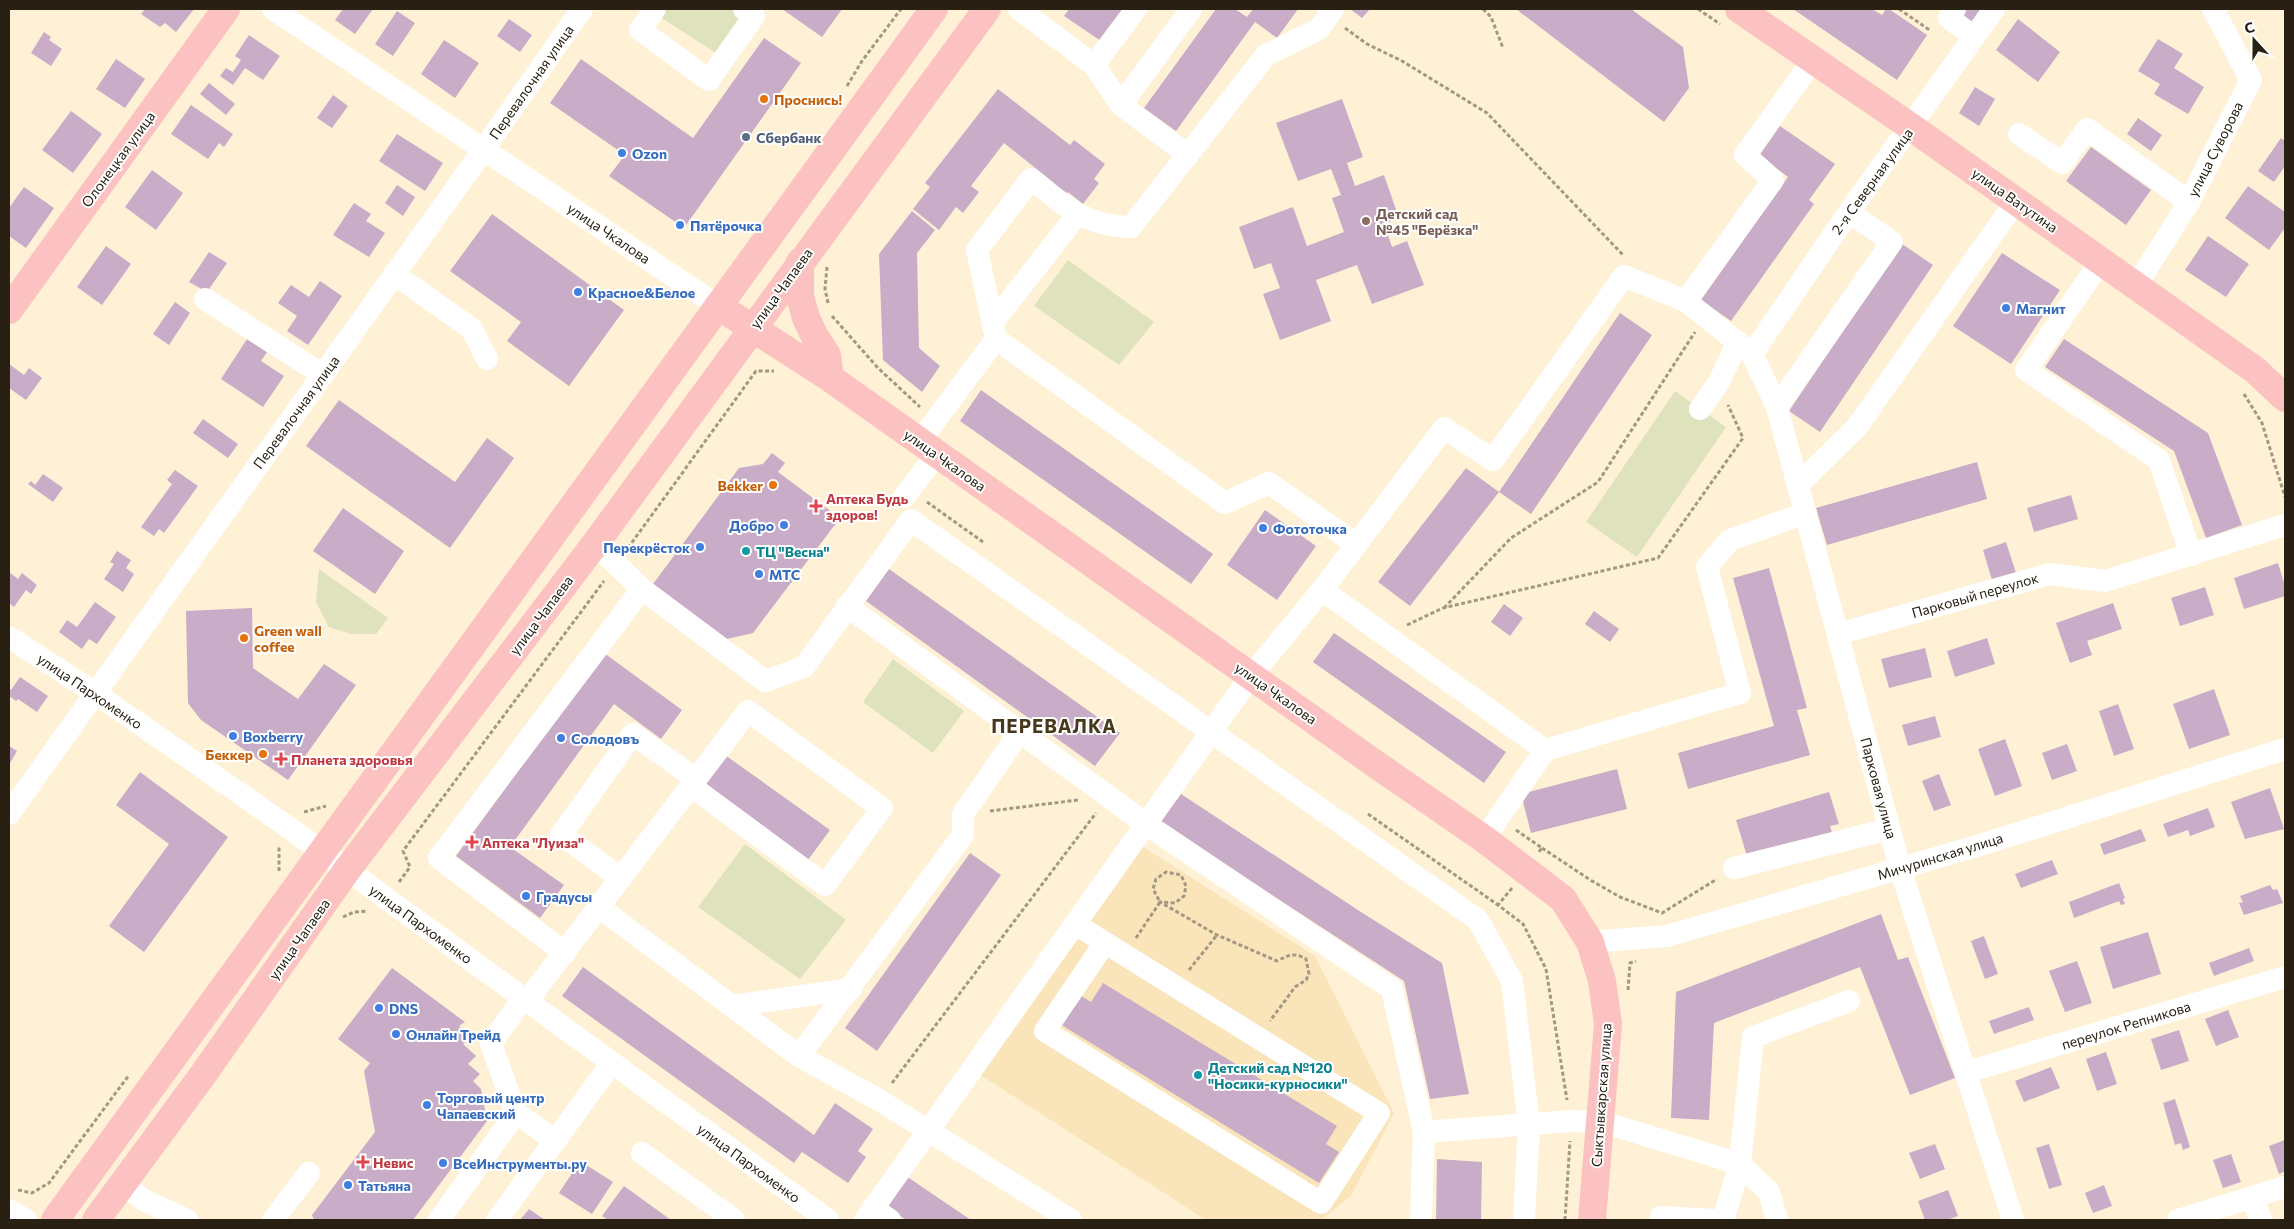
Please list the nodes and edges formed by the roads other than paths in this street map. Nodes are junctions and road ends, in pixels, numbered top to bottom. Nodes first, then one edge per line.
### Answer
1 (226, 9) edge
2 (273, 9) edge
3 (582, 9) edge
4 (655, 9) edge
5 (744, 9) edge
6 (934, 9) edge
7 (987, 9) edge
8 (1019, 9) edge
9 (1136, 9) edge
10 (1191, 9) edge
11 (1738, 9) edge
12 (1955, 9) edge
13 (1994, 9) edge
14 (2213, 9) edge
15 (1331, 12) edge
16 (1974, 37) junction
17 (1813, 60) junction
18 (1094, 65) junction
19 (1120, 105) junction
20 (1911, 127) junction
21 (2019, 134) dead end
22 (484, 149) junction
23 (1188, 154) junction
24 (2016, 201) junction
25 (2189, 202) junction
26 (1849, 212) junction
27 (1077, 215) junction
28 (2101, 261) junction
29 (800, 262) junction
30 (394, 274) junction
31 (2136, 286) junction
32 (205, 299) dead end
33 (1686, 301) junction
34 (718, 306) junction
35 (9, 310) edge
36 (753, 327) junction
37 (995, 330) junction
38 (1745, 348) junction
39 (487, 359) dead end
40 (323, 375) junction
41 (830, 378) junction
42 (2285, 398) edge
43 (1777, 407) junction
44 (1700, 409) dead end
45 (930, 439) junction
46 (1798, 485) junction
47 (904, 498) dead end
48 (1806, 513) junction
49 (2285, 525) edge
50 (595, 544) junction
51 (1356, 544) junction
52 (2191, 555) junction
53 (642, 588) junction
54 (1322, 590) junction
55 (847, 606) junction
56 (1838, 634) junction
57 (9, 637) edge
58 (1252, 676) junction
59 (95, 693) junction
60 (1020, 732) junction
61 (1212, 733) junction
62 (2285, 749) edge
63 (1545, 750) junction
64 (693, 783) junction
65 (9, 814) edge
66 (1146, 824) junction
67 (1491, 828) junction
68 (1889, 828) junction
69 (321, 851) junction
70 (1734, 868) road end
71 (1900, 868) junction
72 (347, 870) junction
73 (621, 878) junction
74 (600, 908) junction
75 (1075, 924) junction
76 (1590, 942) junction
77 (1104, 944) junction
78 (565, 953) junction
79 (2285, 977) edge
80 (850, 989) junction
81 (525, 1000) junction
82 (1849, 1001) dead end
83 (732, 1006) junction
84 (799, 1056) junction
85 (612, 1063) junction
86 (1967, 1072) junction
87 (516, 1113) junction
88 (1599, 1122) junction
89 (1529, 1124) junction
90 (928, 1131) junction
91 (1424, 1132) junction
92 (556, 1141) junction
93 (642, 1154) dead end
94 (1740, 1164) junction
95 (308, 1173) dead end
96 (122, 1185) junction
97 (2285, 1187) edge
98 (2252, 1198) junction
99 (12, 1199) edge
100 (876, 1216) edge
101 (1660, 1217) dead end
102 (26, 1220) edge
103 (55, 1220) edge
104 (96, 1220) edge
105 (187, 1220) edge
106 (273, 1220) edge
107 (439, 1220) edge
108 (497, 1220) edge
109 (734, 1220) edge
110 (828, 1220) edge
111 (1071, 1220) edge
112 (1421, 1220) edge
113 (1524, 1220) edge
114 (1592, 1220) edge
115 (1715, 1220) edge
116 (1722, 1220) edge
117 (1777, 1220) edge
118 (2014, 1220) edge
119 (2178, 1220) edge
120 (2261, 1220) edge

1 - 35 main road, Олонецкая улица
2 - 22 street, улица Чкалова
3 - 22 street, Перевалочная улица
4 - 5 street
6 - 34 main road
7 - 29 main road, улица Чапаева
8 - 18 street
9 - 18 street
10 - 19 street
11 - 17 main road, улица Ватутина
12 - 16 street
13 - 16 street, 2-я Северная улица
14 - 25 street, улица Суворова
15 - 23 street
16 - 20 street, 2-я Северная улица
17 - 20 main road, улица Ватутина
17 - 33 street
18 - 19 street
19 - 23 street
20 - 24 main road, улица Ватутина
20 - 26 street, 2-я Северная улица
21 - 25 street
22 - 30 street, Перевалочная улица
22 - 34 street, улица Чкалова
23 - 27 street
24 - 28 main road, улица Ватутина
24 - 46 street
25 - 31 street, улица Суворова
26 - 38 street, 2-я Северная улица
26 - 43 street
27 - 37 street
27 - 37 street
28 - 31 main road, улица Ватутина
28 - 52 street
29 - 36 main road, улица Чапаева
29 - 41 main road
30 - 39 street
30 - 40 street, Перевалочная улица
31 - 42 main road, улица Ватутина
32 - 40 street
33 - 38 street
33 - 51 street
34 - 36 main road, улица Чкалова
34 - 69 main road
36 - 41 main road, улица Чкалова
36 - 50 main road, улица Чапаева
37 - 45 street
37 - 51 street
38 - 43 street, Парковая улица
38 - 44 street, 2-я Северная улица
40 - 59 street, Перевалочная улица
41 - 45 main road, улица Чкалова
43 - 46 street, Парковая улица
45 - 47 street
45 - 58 main road, улица Чкалова
46 - 48 street, Парковая улица
48 - 56 street, Парковая улица
48 - 63 street
49 - 52 street, Парковый переулок
50 - 53 street
50 - 72 main road, улица Чапаева
51 - 54 street
52 - 56 street, Парковый переулок
53 - 55 street
53 - 78 street
54 - 58 street
54 - 63 street
55 - 60 street
55 - 61 street
56 - 68 street, Парковая улица
57 - 59 street, улица Пархоменко
58 - 61 street
58 - 67 main road, улица Чкалова
59 - 65 street, Перевалочная улица
59 - 69 street, улица Пархоменко
60 - 66 street
60 - 80 street
61 - 66 street
61 - 89 street
62 - 71 street, Мичуринская улица
63 - 67 street
64 - 64 street
64 - 73 street
64 - 73 street
66 - 75 street
66 - 91 street
67 - 76 main road, улица Чкалова
68 - 70 street
68 - 71 street, Парковая улица
69 - 72 street, улица Пархоменко
69 - 103 main road
71 - 76 street, Мичуринская улица
71 - 86 street, Парковая улица
72 - 81 street, улица Пархоменко
72 - 96 main road, улица Чапаева
73 - 74 street
74 - 78 street
74 - 83 street
75 - 77 street
75 - 90 street
76 - 88 main road, Сыктывкарская улица
77 - 77 street
78 - 81 street
79 - 86 street, переулок Репникова
80 - 83 street
80 - 84 street
81 - 85 street, улица Пархоменко
81 - 87 street
82 - 94 street
83 - 84 street
84 - 90 street
85 - 92 street
85 - 110 street, улица Пархоменко
86 - 118 street, Парковая улица
87 - 92 street
87 - 107 street
88 - 89 street
88 - 94 street
88 - 114 main road, Сыктывкарская улица
89 - 91 street
89 - 113 street
90 - 100 street
90 - 111 street
91 - 112 street
92 - 108 street
93 - 109 street
94 - 116 street
94 - 117 street
95 - 106 street
96 - 104 main road, улица Чапаева
96 - 105 street
97 - 98 street
98 - 119 street
98 - 120 street
99 - 102 street
101 - 115 street

